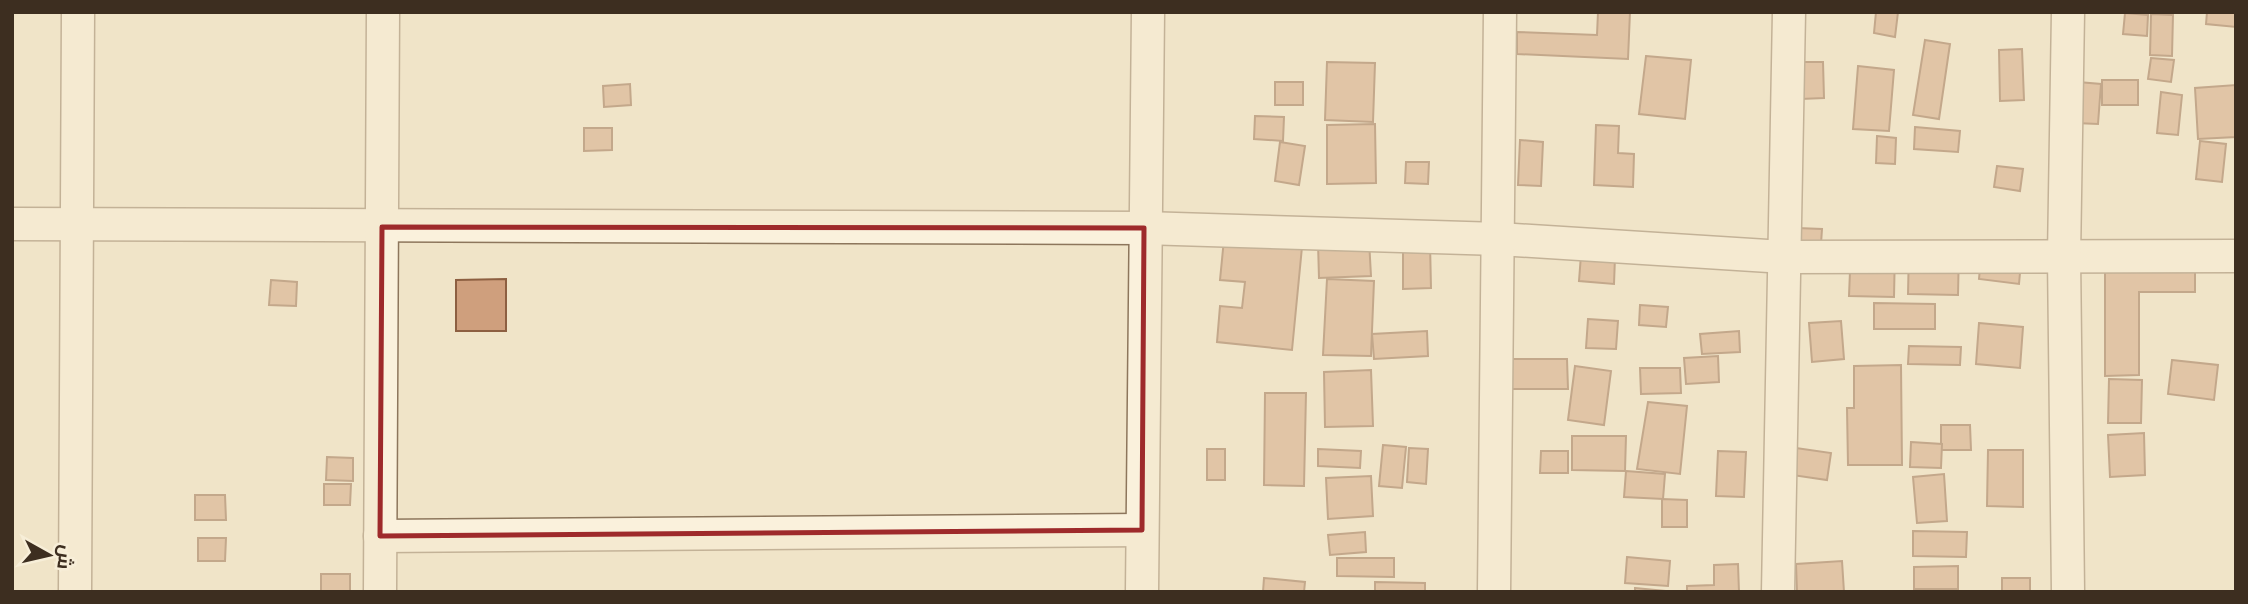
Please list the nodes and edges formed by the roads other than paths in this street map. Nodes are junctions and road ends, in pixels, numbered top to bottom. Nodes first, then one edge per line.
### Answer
1 (78, 12) edge
2 (383, 12) edge
3 (1148, 12) edge
4 (1500, 12) edge
5 (1789, 12) edge
6 (2068, 12) edge
7 (76, 223) junction
8 (12, 224) edge
9 (382, 227) junction
10 (1144, 228) junction
11 (1499, 239) junction
12 (2236, 256) edge
13 (1784, 257) junction
14 (2064, 257) junction
15 (1142, 530) junction
16 (380, 536) junction
17 (75, 592) edge
18 (380, 592) edge
19 (1142, 592) edge
20 (1494, 592) edge
21 (1778, 592) edge
22 (2068, 592) edge

1 - 7 street
2 - 9 street
3 - 10 street
4 - 11 street
5 - 13 street
6 - 14 street
7 - 8 street
7 - 9 street
7 - 17 street
9 - 10 street
9 - 16 street
10 - 11 street
10 - 15 street
11 - 13 street
11 - 20 street
12 - 14 street
13 - 14 street
13 - 21 street
14 - 22 street
15 - 16 street
15 - 19 street
16 - 18 street

